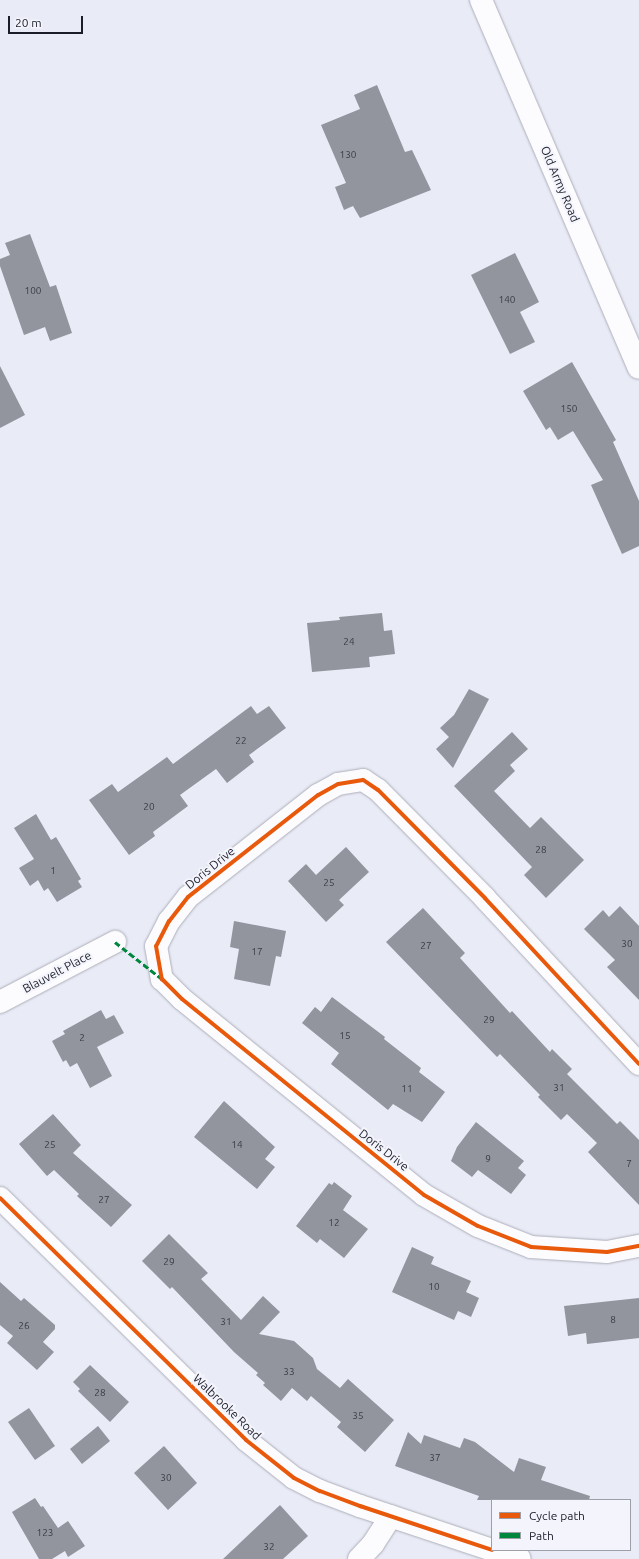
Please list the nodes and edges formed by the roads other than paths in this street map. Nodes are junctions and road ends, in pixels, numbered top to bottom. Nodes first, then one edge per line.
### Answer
1 (481, 0) edge
2 (639, 368) edge
3 (115, 942) dead end
4 (0, 1002) edge
5 (639, 1064) edge
6 (0, 1198) edge
7 (639, 1246) edge
8 (391, 1516) junction
9 (491, 1549) edge
10 (496, 1551) edge
11 (359, 1559) edge
12 (520, 1559) edge

1 - 2 street, Old Army Road
3 - 4 street, Blauvelt Place
5 - 7 street, Doris Drive
6 - 8 street, Walbrooke Road
8 - 9 street, Walbrooke Road
8 - 11 street
10 - 12 street, Walbrooke Road

